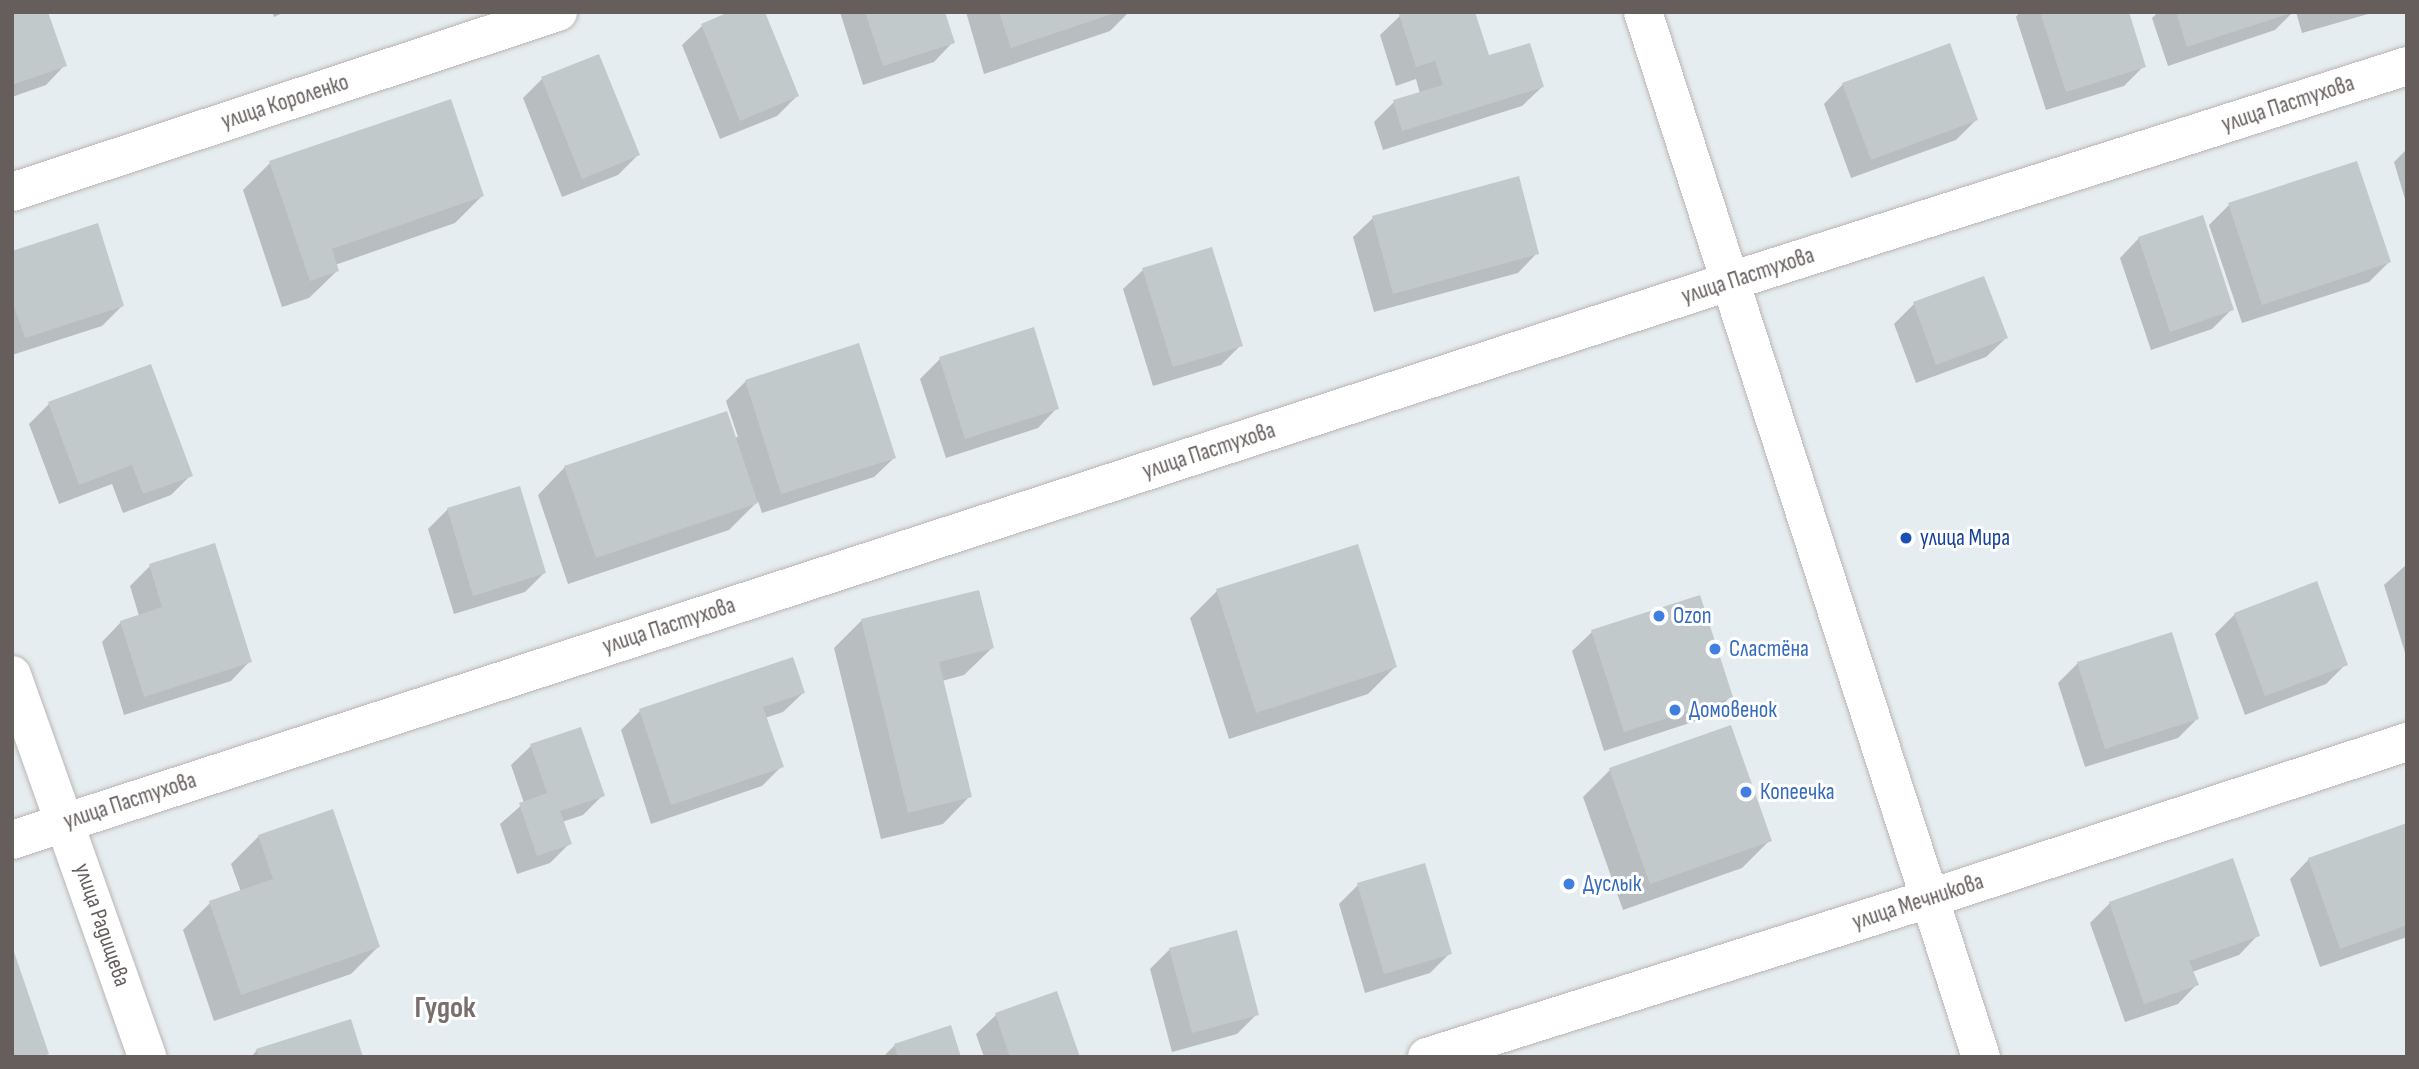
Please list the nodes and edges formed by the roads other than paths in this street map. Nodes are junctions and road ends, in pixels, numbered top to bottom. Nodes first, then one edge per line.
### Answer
1 (558, 12) edge
2 (1643, 12) edge
3 (2407, 66) edge
4 (12, 192) edge
5 (1731, 281) junction
6 (12, 675) edge
7 (2407, 741) edge
8 (66, 822) junction
9 (12, 840) edge
10 (1928, 899) junction
11 (147, 1057) edge
12 (1427, 1057) edge
13 (1981, 1057) edge

1 - 4 street, улица Короленко
2 - 5 street
3 - 5 street, улица Пастухова
5 - 8 street, улица Пастухова
5 - 10 street
6 - 8 street, улица Радищева
7 - 10 street, улица Мечникова
8 - 9 street, улица Пастухова
8 - 11 street, улица Радищева
10 - 12 street, улица Мечникова
10 - 13 street

